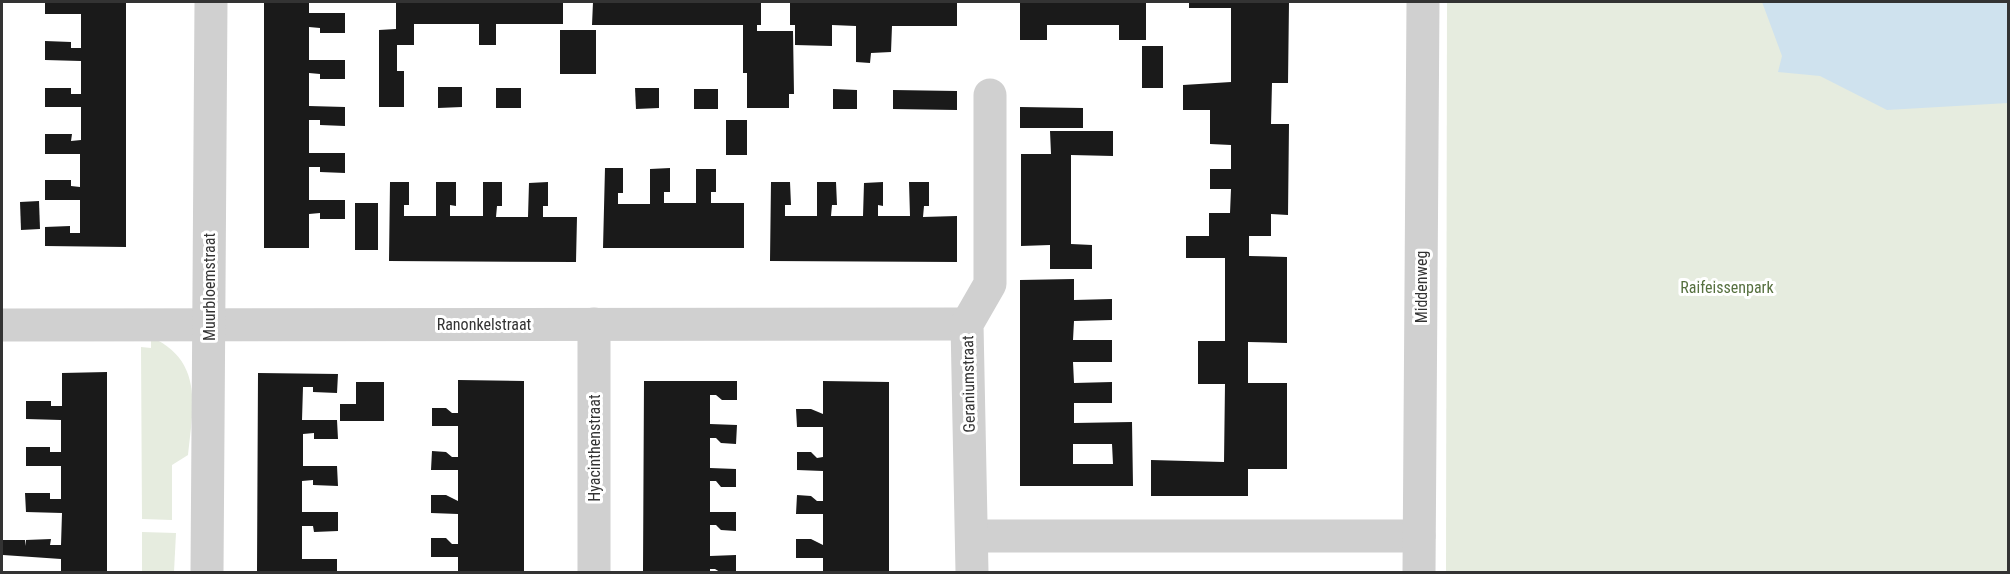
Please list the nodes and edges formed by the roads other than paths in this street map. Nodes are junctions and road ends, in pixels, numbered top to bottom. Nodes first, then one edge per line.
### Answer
1 (211, 2) edge
2 (1423, 2) edge
3 (990, 94) dead end
4 (208, 324) junction
5 (594, 324) junction
6 (967, 324) junction
7 (2, 325) edge
8 (972, 536) junction
9 (1419, 536) junction
10 (207, 573) edge
11 (594, 573) edge
12 (972, 573) edge
13 (1419, 573) edge

1 - 4 street, Muurbloemstraat
2 - 9 street, Middenweg
3 - 6 street, Geraniumstraat
4 - 5 street, Ranonkelstraat
4 - 7 street, Ranonkelstraat
4 - 10 street, Muurbloemstraat
5 - 6 street, Ranonkelstraat
5 - 11 street, Hyacinthenstraat
6 - 8 street, Geraniumstraat
8 - 9 street
8 - 12 street, Geraniumstraat
9 - 13 street, Middenweg

